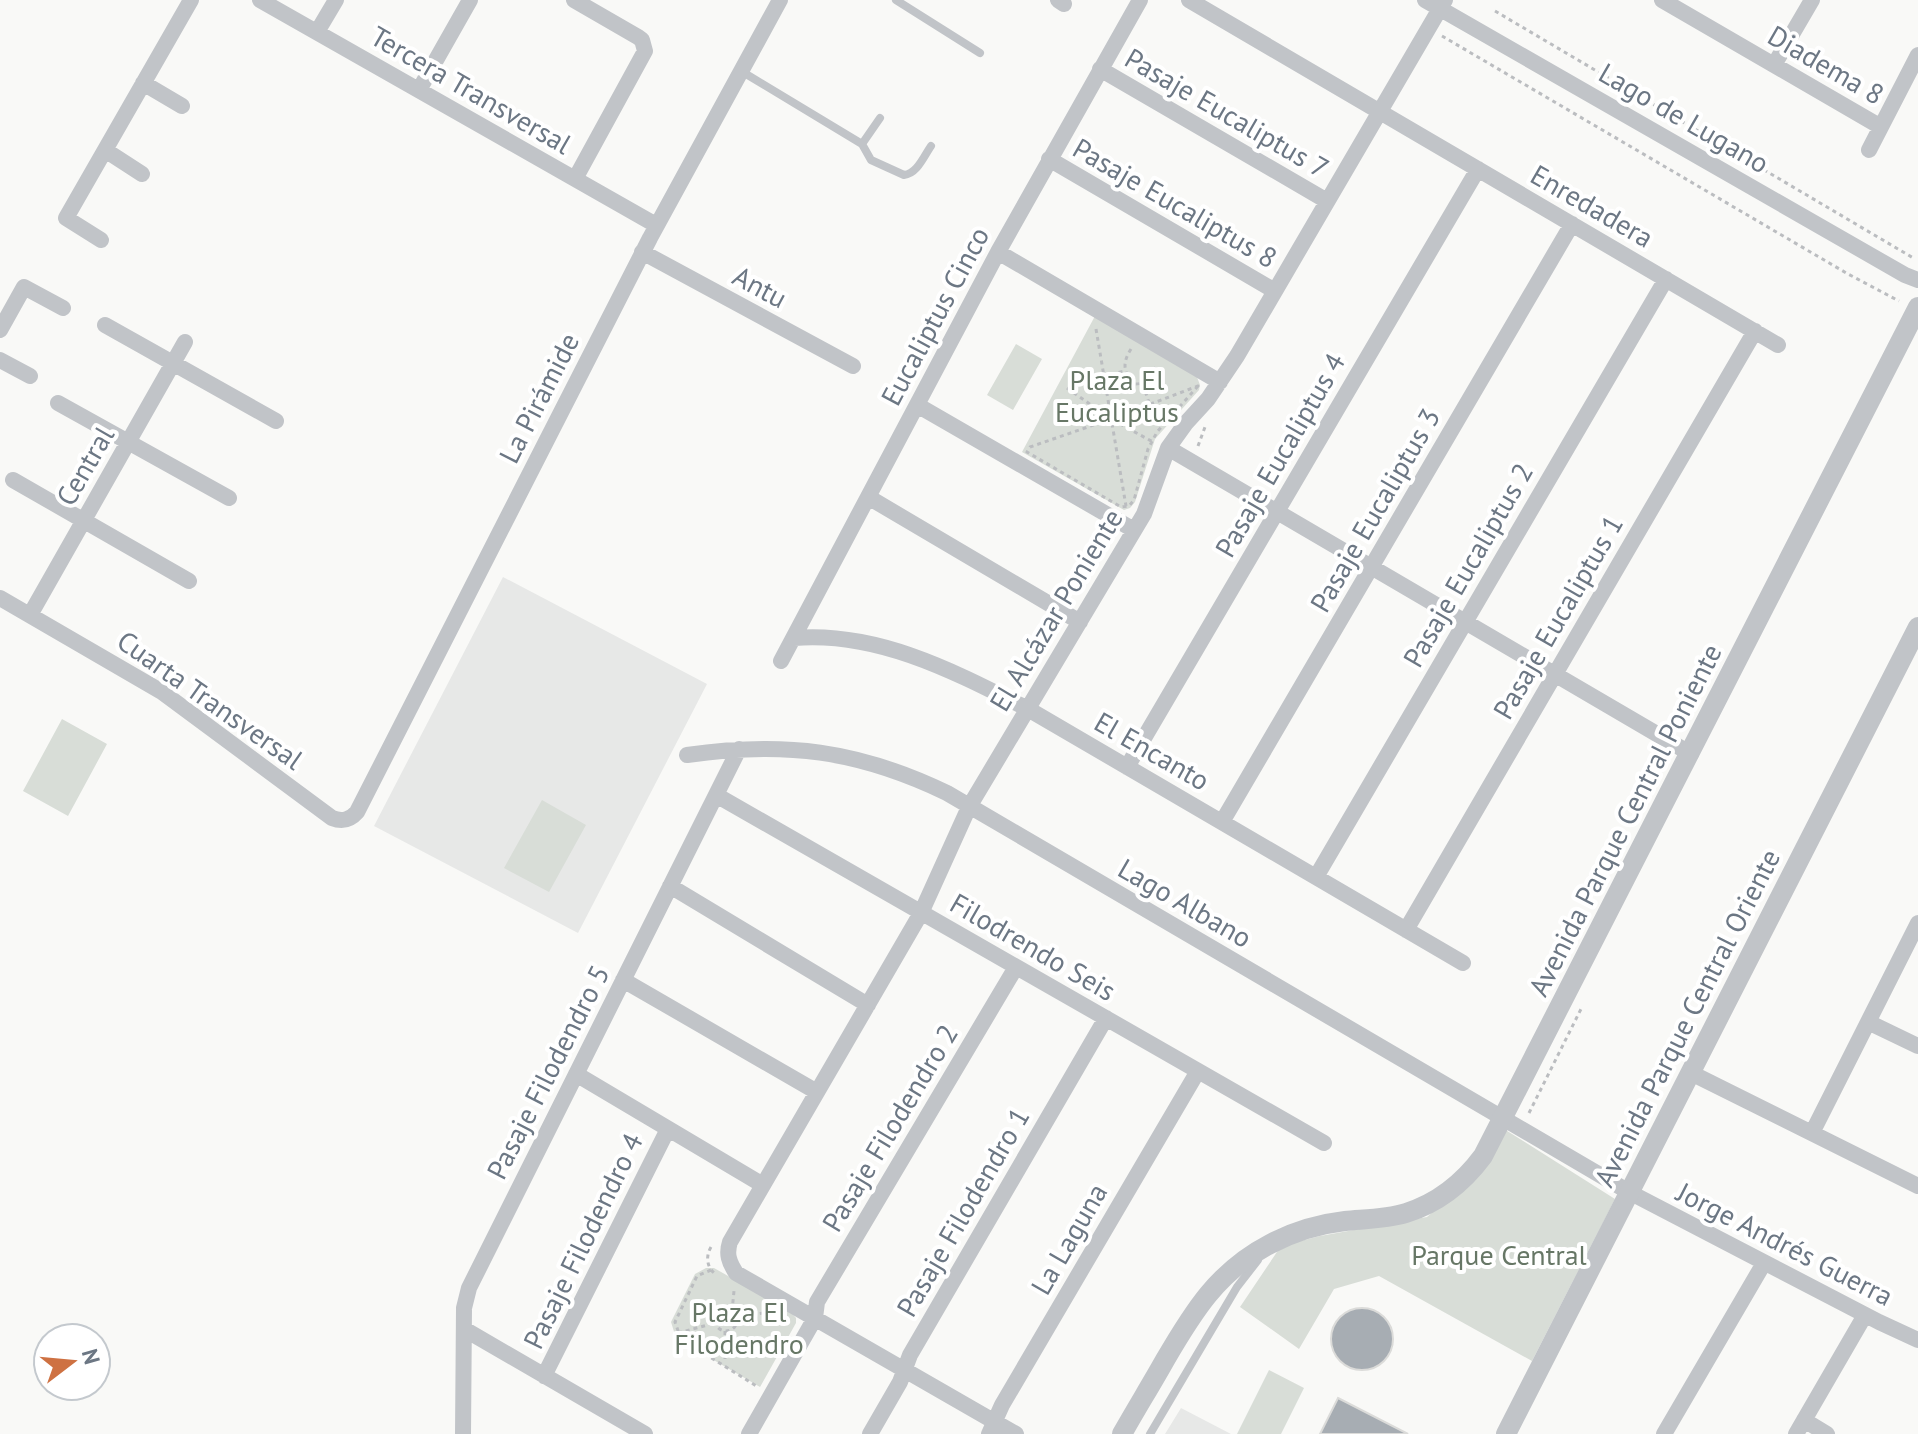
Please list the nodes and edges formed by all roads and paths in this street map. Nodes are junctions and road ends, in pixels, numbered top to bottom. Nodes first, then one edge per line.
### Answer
1 (191, 0) edge
2 (260, 0) edge
3 (336, 0) edge
4 (470, 0) edge
5 (574, 0) edge
6 (780, 0) edge
7 (896, 0) edge
8 (1140, 0) edge
9 (1189, 0) edge
10 (1662, 0) edge
11 (1812, 0) edge
12 (1437, 3) edge
13 (1685, 6) edge
14 (1495, 11) dead end
15 (1428, 28) junction
16 (317, 32) junction
17 (980, 53) dead end
18 (1918, 55) edge
19 (1774, 65) junction
20 (1100, 69) junction
21 (741, 71) junction
22 (143, 83) junction
23 (419, 90) junction
24 (182, 106) dead end
25 (1380, 111) junction
26 (880, 118) dead end
27 (1881, 127) junction
28 (862, 144) junction
29 (931, 146) dead end
30 (105, 150) junction
31 (1869, 150) dead end
32 (1049, 159) junction
33 (1478, 169) junction
34 (142, 174) dead end
35 (575, 179) junction
36 (1327, 201) junction
37 (1572, 224) junction
38 (656, 225) junction
39 (101, 240) dead end
40 (642, 252) junction
41 (998, 252) junction
42 (1918, 261) edge
43 (1666, 279) junction
44 (1918, 280) edge
45 (1275, 291) junction
46 (1909, 305) edge
47 (63, 308) dead end
48 (1095, 322) dead end
49 (105, 325) dead end
50 (0, 330) edge
51 (1755, 331) junction
52 (185, 342) dead end
53 (1134, 343) dead end
54 (1778, 345) dead end
55 (1160, 358) dead end
56 (0, 360) edge
57 (173, 364) junction
58 (853, 366) dead end
59 (1125, 371) junction
60 (30, 376) dead end
61 (1103, 376) junction
62 (1191, 377) dead end
63 (1220, 382) junction
64 (1143, 384) junction
65 (1198, 386) junction
66 (1067, 388) dead end
67 (58, 403) dead end
68 (1149, 403) junction
69 (917, 405) junction
70 (1111, 419) junction
71 (276, 421) dead end
72 (128, 442) junction
73 (1160, 445) junction
74 (13, 480) dead end
75 (868, 497) junction
76 (229, 498) dead end
77 (1126, 506) junction
78 (1277, 512) junction
79 (84, 521) junction
80 (1134, 530) junction
81 (1371, 567) junction
82 (189, 581) dead end
83 (0, 598) edge
84 (30, 615) junction
85 (1080, 622) junction
86 (1465, 622) junction
87 (1918, 627) edge
88 (794, 638) junction
89 (781, 661) dead end
90 (1555, 674) junction
91 (1028, 709) junction
92 (739, 749) junction
93 (1691, 754) junction
94 (687, 755) dead end
95 (1127, 767) junction
96 (716, 795) junction
97 (969, 807) junction
98 (347, 820) joint
99 (1222, 822) junction
100 (1316, 877) junction
101 (670, 886) junction
102 (921, 913) junction
103 (1918, 923) edge
104 (1406, 930) junction
105 (1463, 963) dead end
106 (1016, 967) junction
107 (623, 980) junction
108 (868, 1005) junction
109 (1106, 1018) junction
110 (1868, 1022) junction
111 (1918, 1046) edge
112 (1198, 1071) junction
113 (1691, 1073) junction
114 (576, 1074) junction
115 (817, 1092) junction
116 (1503, 1119) junction
117 (668, 1129) junction
118 (1812, 1133) junction
119 (1324, 1143) dead end
120 (763, 1185) junction
121 (1918, 1186) edge
122 (1629, 1192) junction
123 (1282, 1238) junction
124 (1764, 1263) junction
125 (711, 1270) dead end
126 (734, 1285) dead end
127 (732, 1311) junction
128 (778, 1311) dead end
129 (1865, 1315) junction
130 (736, 1317) junction
131 (815, 1318) junction
132 (715, 1323) junction
133 (464, 1329) junction
134 (725, 1331) junction
135 (678, 1333) junction
136 (1918, 1340) edge
137 (725, 1365) junction
138 (905, 1369) junction
139 (544, 1376) junction
140 (772, 1394) junction
141 (1800, 1427) edge
142 (992, 1428) edge
143 (633, 1431) edge
144 (463, 1434) edge
145 (749, 1434) edge
146 (870, 1434) edge
147 (1016, 1434) edge
148 (1122, 1434) edge
149 (1150, 1434) edge
150 (1506, 1434) edge
151 (1664, 1434) edge
152 (1827, 1434) edge

1 - 22 street
2 - 16 street, Tercera Transversal
3 - 16 street
4 - 23 street
5 - 35 street
6 - 21 street, La Pirámide
7 - 17 lane
8 - 20 street, Eucaliptus Cinco
9 - 25 street, Enredadera
10 - 13 street, Diadema 8
11 - 19 street
12 - 15 street, El Alcázar Poniente
12 - 44 street, Lago de Lugano
13 - 19 street, Diadema 8
14 - 42 path
15 - 25 street, El Alcázar Poniente
15 - 46 path
16 - 23 street, Tercera Transversal
18 - 27 street
19 - 27 street, Diadema 8
20 - 32 street, Eucaliptus Cinco
20 - 36 street, Pasaje Eucaliptus 7
21 - 28 lane
21 - 38 street, La Pirámide
22 - 24 street
22 - 30 street
23 - 35 street, Tercera Transversal
25 - 33 street, Enredadera
25 - 36 street, El Alcázar Poniente
26 - 28 lane
27 - 31 street
28 - 29 lane
30 - 34 street
30 - 39 street
32 - 41 street, Eucaliptus Cinco
32 - 45 street, Pasaje Eucaliptus 8
33 - 37 street, Enredadera
33 - 78 street, Pasaje Eucaliptus 4
35 - 38 street, Tercera Transversal
36 - 45 street, El Alcázar Poniente
37 - 43 street, Enredadera
37 - 81 street, Pasaje Eucaliptus 3
38 - 40 street, La Pirámide
40 - 58 street, Antu
40 - 98 street, La Pirámide
41 - 63 street
41 - 69 street, Eucaliptus Cinco
43 - 51 street, Enredadera
43 - 86 street, Pasaje Eucaliptus 2
45 - 63 street, El Alcázar Poniente
46 - 93 street, Avenida Parque Central Poniente
47 - 50 street
48 - 61 path
49 - 57 street
51 - 54 street, Enredadera
51 - 90 street, Pasaje Eucaliptus 1
52 - 57 street, Central
53 - 59 path
55 - 64 path
56 - 60 street
57 - 71 street
57 - 72 street, Central
59 - 61 path
59 - 64 path
61 - 70 path
62 - 65 path
63 - 73 street, El Alcázar Poniente
64 - 68 path
65 - 68 path
65 - 73 path
66 - 70 path
67 - 72 street
68 - 70 path
69 - 75 street, Eucaliptus Cinco
69 - 80 street
70 - 73 path
70 - 77 path
70 - 77 path
72 - 76 street
72 - 79 street, Central
73 - 77 path
73 - 78 street
73 - 80 street, El Alcázar Poniente
74 - 79 street
75 - 85 street
75 - 88 street, Eucaliptus Cinco
78 - 81 street
78 - 95 street, Pasaje Eucaliptus 4
79 - 82 street
79 - 84 street, Central
80 - 85 street, El Alcázar Poniente
81 - 86 street
81 - 99 street, Pasaje Eucaliptus 3
83 - 84 street, Cuarta Transversal
84 - 98 street, Cuarta Transversal
85 - 91 street, El Alcázar Poniente
86 - 90 street
86 - 100 street, Pasaje Eucaliptus 2
87 - 113 street, Avenida Parque Central Oriente
88 - 89 street, Eucaliptus Cinco
88 - 91 street, El Encanto
90 - 93 street
90 - 104 street, Pasaje Eucaliptus 1
91 - 95 street, El Encanto
91 - 97 street, El Alcázar Poniente
92 - 94 street, Lago Albano
92 - 96 street, Pasaje Filodendro 5
92 - 97 street, Lago Albano
93 - 116 street, Avenida Parque Central Poniente
95 - 99 street, El Encanto
96 - 101 street, Pasaje Filodendro 5
96 - 102 street, Filodrendo Seis
97 - 102 street, El Alcázar Poniente
97 - 116 street, Lago Albano
99 - 100 street, El Encanto
100 - 104 street, El Encanto
101 - 107 street, Pasaje Filodendro 5
101 - 108 street
102 - 106 street, Filodrendo Seis
102 - 108 street, El Alcázar Poniente
103 - 110 street
104 - 105 street, El Encanto
106 - 109 street, Filodrendo Seis
106 - 131 street, Pasaje Filodendro 2
107 - 114 street, Pasaje Filodendro 5
107 - 115 street
108 - 115 street, El Alcázar Poniente
109 - 112 street, Filodrendo Seis
109 - 138 street, Pasaje Filodendro 1
110 - 111 street
110 - 118 street
112 - 119 street, Filodrendo Seis
112 - 142 street, La Laguna
113 - 118 street
113 - 122 street, Avenida Parque Central Oriente
114 - 117 street
114 - 133 street, Pasaje Filodendro 5
115 - 120 street, El Alcázar Poniente
116 - 122 street, Lago Albano
116 - 123 street, Avenida Parque Central Poniente
117 - 120 street
117 - 139 street, Pasaje Filodendro 4
118 - 121 street
120 - 131 street, El Alcázar Poniente
122 - 124 street, Jorge Andrés Guerra
122 - 150 street, Avenida Parque Central Oriente
123 - 148 street, Avenida Parque Central Poniente
123 - 149 lane, Avenida Parque Central Poniente
124 - 129 street, Jorge Andrés Guerra
124 - 151 street
125 - 135 path
126 - 127 path
127 - 130 path
127 - 132 path
128 - 130 path
129 - 136 street, Jorge Andrés Guerra
129 - 141 street
130 - 134 path
131 - 138 street
131 - 140 street, Pasaje Filodendro 2
132 - 134 path
132 - 135 path
133 - 139 street
133 - 144 street, Pasaje Filodendro 5
134 - 137 path
135 - 137 path
137 - 140 path
138 - 142 street
138 - 146 street, Pasaje Filodendro 1
139 - 143 street
140 - 145 street, Pasaje Filodendro 2
141 - 152 street
142 - 147 street

